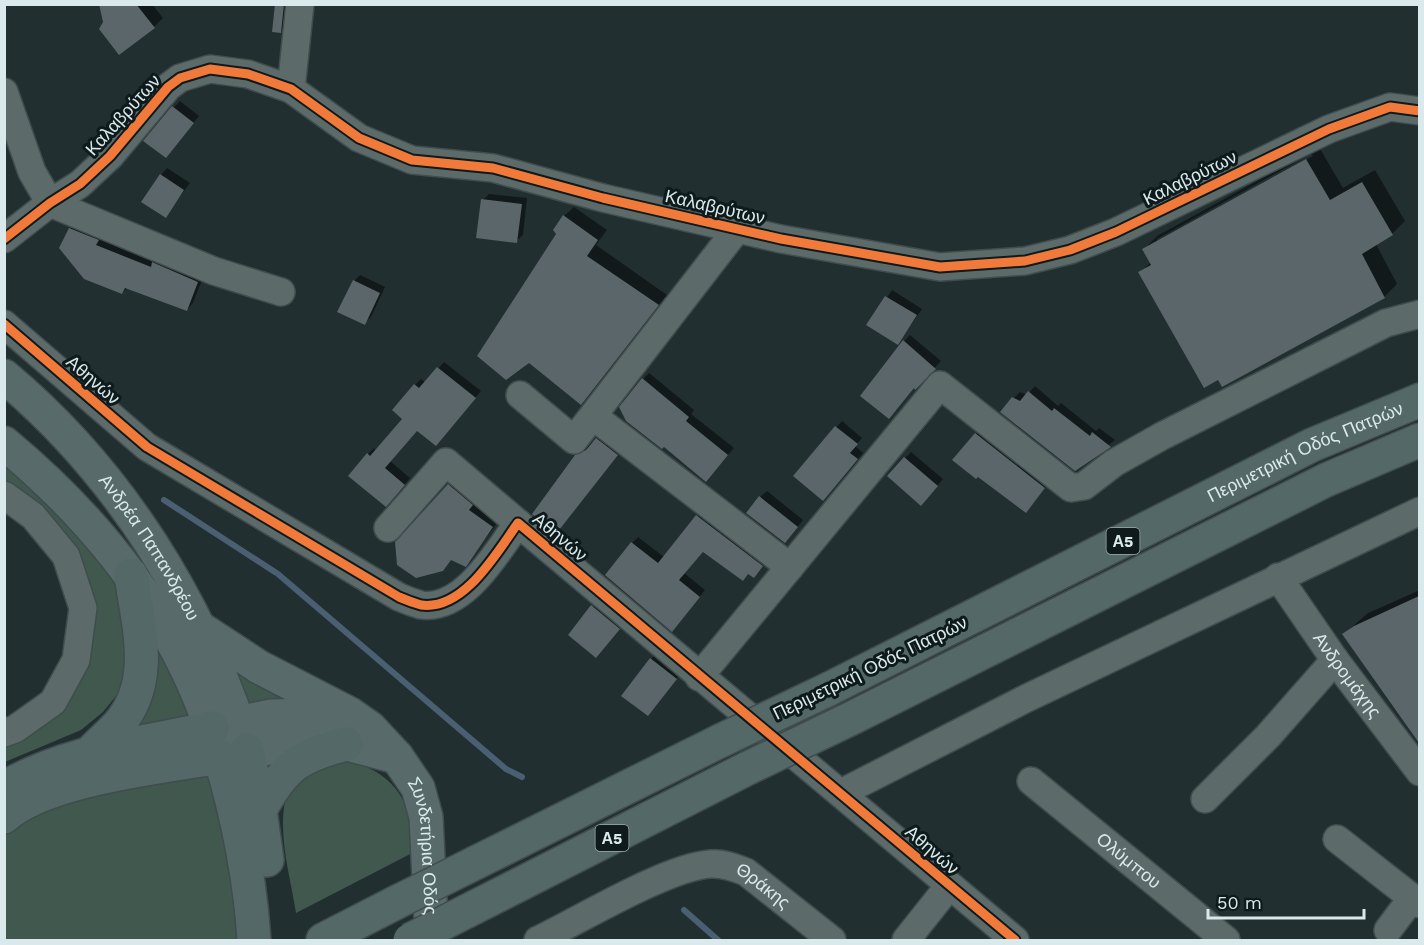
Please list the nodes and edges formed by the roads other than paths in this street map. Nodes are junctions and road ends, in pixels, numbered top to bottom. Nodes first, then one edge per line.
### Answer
1 (300, 4) edge
2 (291, 89) junction
3 (4, 92) edge
4 (1419, 111) edge
5 (50, 203) junction
6 (737, 229) junction
7 (4, 239) edge
8 (281, 292) dead end
9 (1419, 314) edge
10 (4, 324) edge
11 (4, 376) edge
12 (520, 395) dead end
13 (1419, 400) edge
14 (593, 416) junction
15 (1419, 440) edge
16 (4, 442) edge
17 (4, 495) edge
18 (1419, 511) edge
19 (518, 523) junction
20 (388, 528) dead end
21 (790, 567) junction
22 (131, 575) junction
23 (1278, 577) junction
24 (201, 629) junction
25 (1335, 660) junction
26 (699, 677) junction
27 (348, 729) junction
28 (4, 733) edge
29 (229, 740) junction
30 (89, 754) junction
31 (1419, 772) edge
32 (1031, 781) dead end
33 (4, 788) edge
34 (841, 793) junction
35 (1205, 800) dead end
36 (260, 810) junction
37 (4, 817) edge
38 (1337, 838) dead end
39 (949, 886) junction
40 (1416, 901) edge
41 (1388, 930) dead end
42 (254, 940) edge
43 (274, 940) edge
44 (322, 940) edge
45 (410, 940) edge
46 (432, 940) edge
47 (538, 940) edge
48 (832, 940) edge
49 (906, 940) edge
50 (1015, 940) edge
51 (1226, 940) edge

1 - 2 street
2 - 5 street, Καλαβρύτων
2 - 6 street, Καλαβρύτων
3 - 5 street
4 - 6 street, Καλαβρύτων
5 - 7 street, Καλαβρύτων
5 - 8 street
6 - 14 street
9 - 21 street
10 - 19 street, Αθηνών
11 - 24 main road, Ανδρέα Παπανδρέου
12 - 14 street
13 - 44 highway, Περιμετρική Οδός Πατρών / Α5, bridge
14 - 21 street
15 - 45 highway, Περιμετρική Οδός Πατρών / Α5, bridge
16 - 22 main road, Ανδρέα Παπανδρέου
17 - 28 street
18 - 23 street
19 - 20 street
19 - 26 street, Αθηνών
21 - 26 street
22 - 29 main road, Ανδρέα Παπανδρέου
22 - 30 highway
23 - 25 street, Ανδρομάχης
23 - 34 street
24 - 27 main road
24 - 29 main road, Ανδρέα Παπανδρέου
25 - 31 street, Ανδρομάχης
25 - 35 street
26 - 34 street, Αθηνών
27 - 29 main road, Συνδετήρια Οδός
27 - 36 highway
27 - 46 main road, Συνδετήρια Οδός
29 - 30 highway
29 - 36 highway
29 - 37 highway
29 - 42 highway
30 - 33 highway
32 - 51 street, Ολύμπου
34 - 39 street, Αθηνών
36 - 43 highway
38 - 40 street
39 - 49 street
39 - 50 street, Αθηνών
40 - 41 street
47 - 48 street, Θράκης

